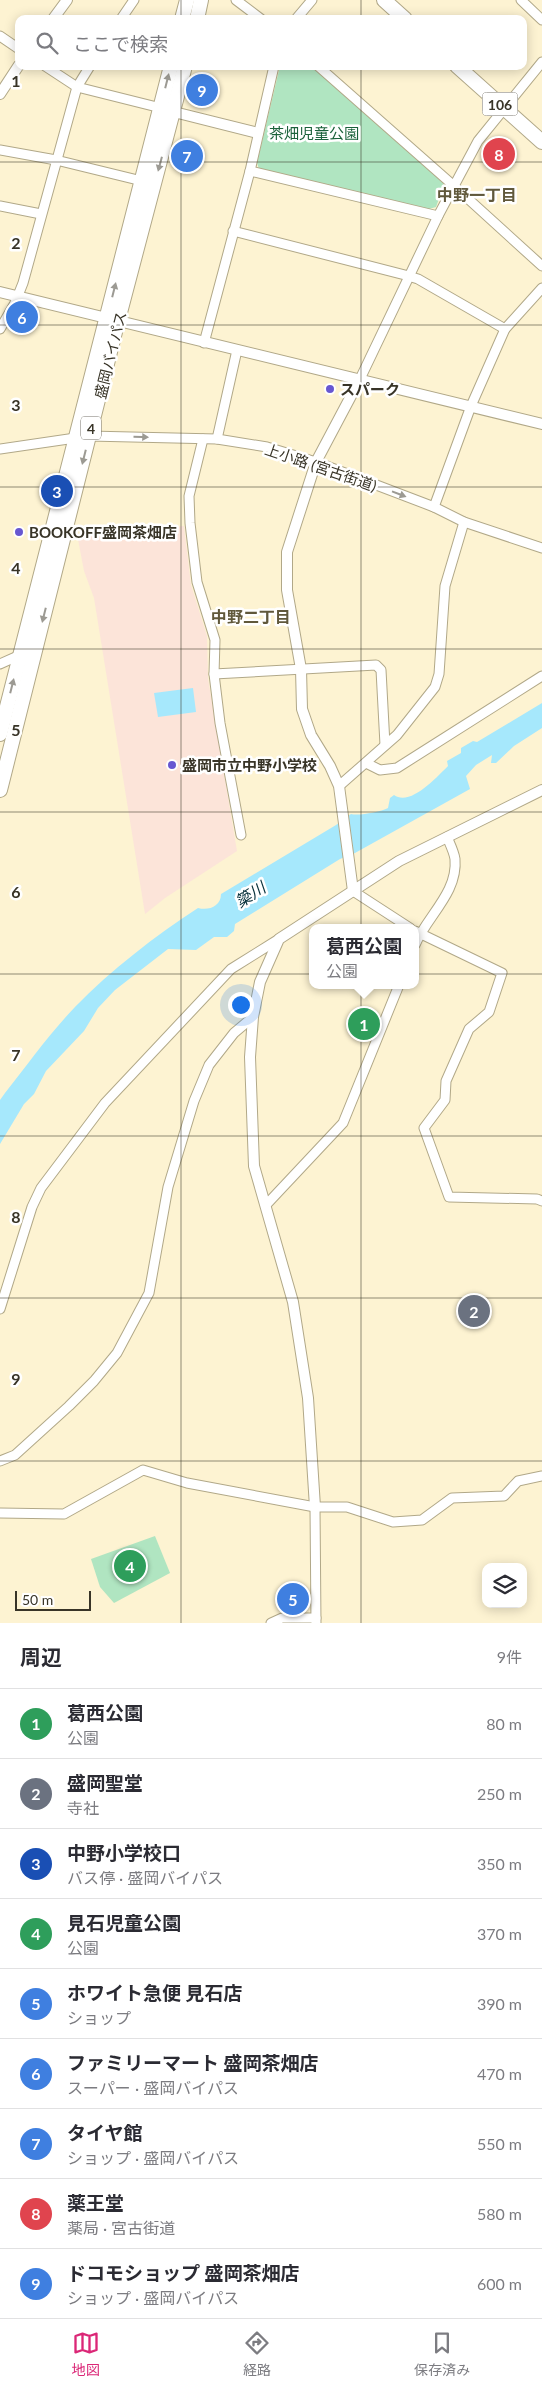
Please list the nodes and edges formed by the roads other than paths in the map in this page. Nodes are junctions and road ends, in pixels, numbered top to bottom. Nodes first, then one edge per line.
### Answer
1 (67, 0) edge
2 (134, 0) edge
3 (187, 0) edge
4 (201, 0) edge
5 (236, 0) edge
6 (312, 0) edge
7 (384, 0) edge
8 (521, 0) edge
9 (56, 15) edge
10 (125, 15) edge
11 (183, 15) edge
12 (198, 15) edge
13 (256, 15) edge
14 (299, 15) edge
15 (401, 15) edge
16 (542, 20) edge
17 (0, 36) edge
18 (15, 46) edge
19 (542, 62) edge
20 (16, 70) edge
21 (51, 70) edge
22 (88, 70) edge
23 (171, 70) edge
24 (183, 70) edge
25 (273, 70) edge
26 (323, 70) edge
27 (461, 70) edge
28 (77, 87) junction
29 (0, 94) edge
30 (503, 108) junction
31 (167, 110) junction
32 (258, 133) junction
33 (542, 142) edge
34 (0, 150) edge
35 (56, 160) junction
36 (250, 171) junction
37 (142, 181) junction
38 (454, 186) junction
39 (0, 206) edge
40 (41, 214) junction
41 (438, 216) junction
42 (234, 231) junction
43 (542, 266) edge
44 (409, 276) junction
45 (542, 288) edge
46 (0, 292) edge
47 (19, 295) junction
48 (113, 319) junction
49 (0, 329) edge
50 (505, 329) junction
51 (204, 343) junction
52 (237, 350) junction
53 (360, 378) junction
54 (471, 406) junction
55 (542, 424) edge
56 (89, 436) junction
57 (74, 438) junction
58 (203, 439) junction
59 (217, 439) junction
60 (0, 449) edge
61 (316, 462) junction
62 (434, 507) junction
63 (464, 522) junction
64 (542, 548) edge
65 (20, 654) junction
66 (0, 664) edge
67 (301, 669) junction
68 (214, 674) junction
69 (542, 676) edge
70 (0, 734) edge
71 (385, 745) junction
72 (366, 763) junction
73 (339, 786) junction
74 (0, 790) edge
75 (542, 790) edge
76 (241, 834) dead end
77 (447, 837) junction
78 (353, 891) junction
79 (404, 924) edge
80 (419, 932) edge
81 (419, 933) edge
82 (279, 939) junction
83 (397, 989) edge
84 (253, 1017) junction
85 (542, 1202) edge
86 (266, 1205) junction
87 (0, 1309) edge
88 (0, 1461) edge
89 (542, 1476) edge
90 (315, 1507) junction
91 (0, 1513) edge
92 (316, 1620) edge
93 (271, 1623) edge

1 - 9 street
2 - 10 street
3 - 11 highway
4 - 12 highway
5 - 13 street
6 - 14 street
7 - 15 highway
8 - 16 street
17 - 18 street
19 - 30 street
20 - 29 street
21 - 28 street
22 - 28 street
31 -> 23 highway, 盛岡バイパス / 4
24 - 31 highway, 盛岡バイパス / 4
25 - 32 street
26 - 38 street
27 - 30 highway, 106
28 - 31 street
28 - 35 street
30 - 33 highway, 106
30 - 38 street
31 - 32 street
31 - 37 highway, 盛岡バイパス / 4
31 -> 48 highway, 盛岡バイパス / 4
32 - 36 street
34 - 35 street
35 - 37 street
35 - 40 street
36 - 41 street
36 - 42 street
48 -> 37 highway, 盛岡バイパス / 4
38 - 41 street
38 - 43 street
39 - 40 street
40 - 47 street
41 - 44 street
42 - 44 street
42 - 51 street
44 - 50 street
44 - 53 street
45 - 50 street
46 - 47 street
47 - 48 street
47 - 49 street
48 - 51 street
48 - 56 highway, 盛岡バイパス / 4
48 - 57 highway, 盛岡バイパス / 4
50 - 54 street
51 - 52 street
52 - 53 street
52 - 59 street
53 - 54 street
53 - 61 street
54 - 55 street
54 - 62 street
56 - 57 street, 上小路 (宮古街道)
56 -> 58 street, 上小路 (宮古街道)
56 -> 74 highway, 盛岡バイパス / 4
57 - 60 street, 上小路 (宮古街道)
57 - 65 highway, 盛岡バイパス / 4
58 - 59 street, 上小路 (宮古街道)
58 - 68 street
59 - 61 street, 上小路 (宮古街道)
61 -> 62 street, 上小路 (宮古街道)
61 - 67 street
62 - 63 street, 上小路 (宮古街道)
63 - 64 street, 上小路 (宮古街道)
63 - 71 street
65 - 66 street
70 -> 65 highway, 盛岡バイパス / 4
67 - 68 street
67 - 71 street
67 - 73 street
68 - 76 street
69 - 72 street
71 - 72 street
72 - 73 street
73 - 78 street
75 - 77 street
77 - 78 street
77 - 80 street
78 - 79 street
78 - 82 street
81 - 85 street
82 - 84 street
82 - 87 street
83 - 86 street
84 - 86 street
84 - 88 street
86 - 90 street
89 - 90 street
90 - 91 street
90 - 92 street
92 - 93 street

